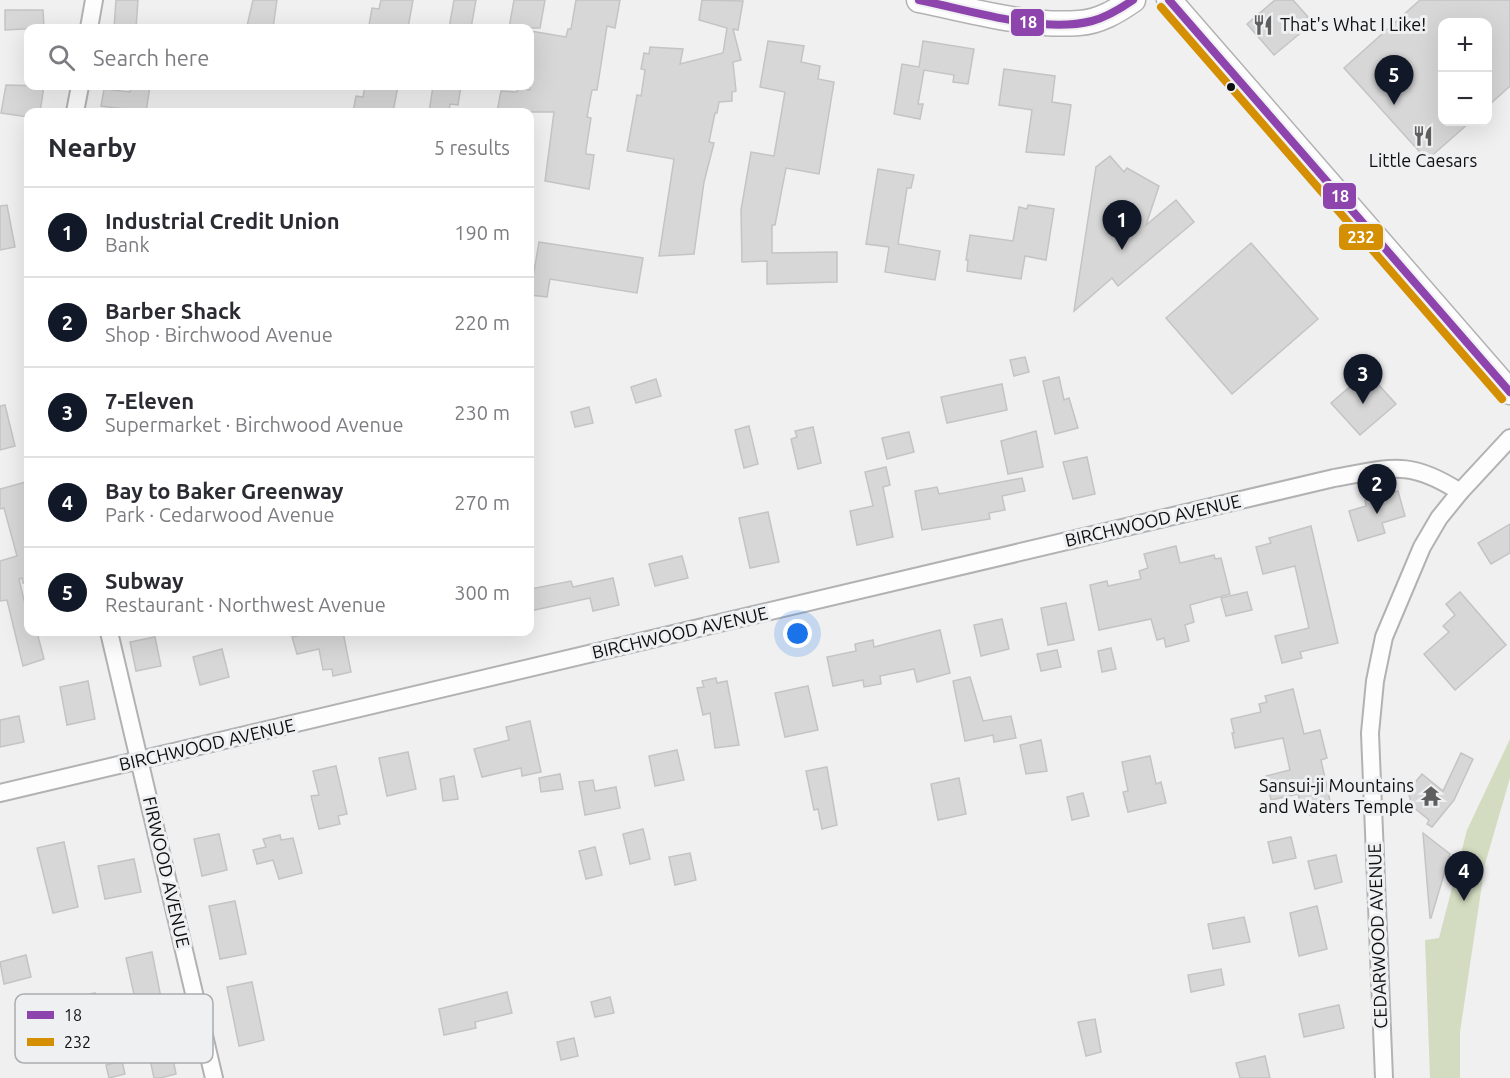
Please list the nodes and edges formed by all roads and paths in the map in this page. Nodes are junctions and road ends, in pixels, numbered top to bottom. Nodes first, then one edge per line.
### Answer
1 (94, 0) edge
2 (919, 0) edge
3 (1133, 0) edge
4 (1169, 0) edge
5 (90, 24) edge
6 (79, 90) edge
7 (76, 108) edge
8 (1510, 392) edge
9 (1510, 438) edge
10 (1460, 492) junction
11 (109, 636) edge
12 (140, 761) junction
13 (0, 794) edge
14 (194, 994) edge
15 (210, 1063) edge
16 (214, 1078) edge
17 (1384, 1078) edge

1 - 5 street
2 - 3 main road
4 - 8 main road
6 - 7 street
9 - 10 street
10 - 12 street, BIRCHWOOD AVENUE
10 - 17 street, CEDARWOOD AVENUE
11 - 12 street, FIRWOOD AVENUE
12 - 13 street, BIRCHWOOD AVENUE
12 - 14 street, FIRWOOD AVENUE
15 - 16 street, FIRWOOD AVENUE

